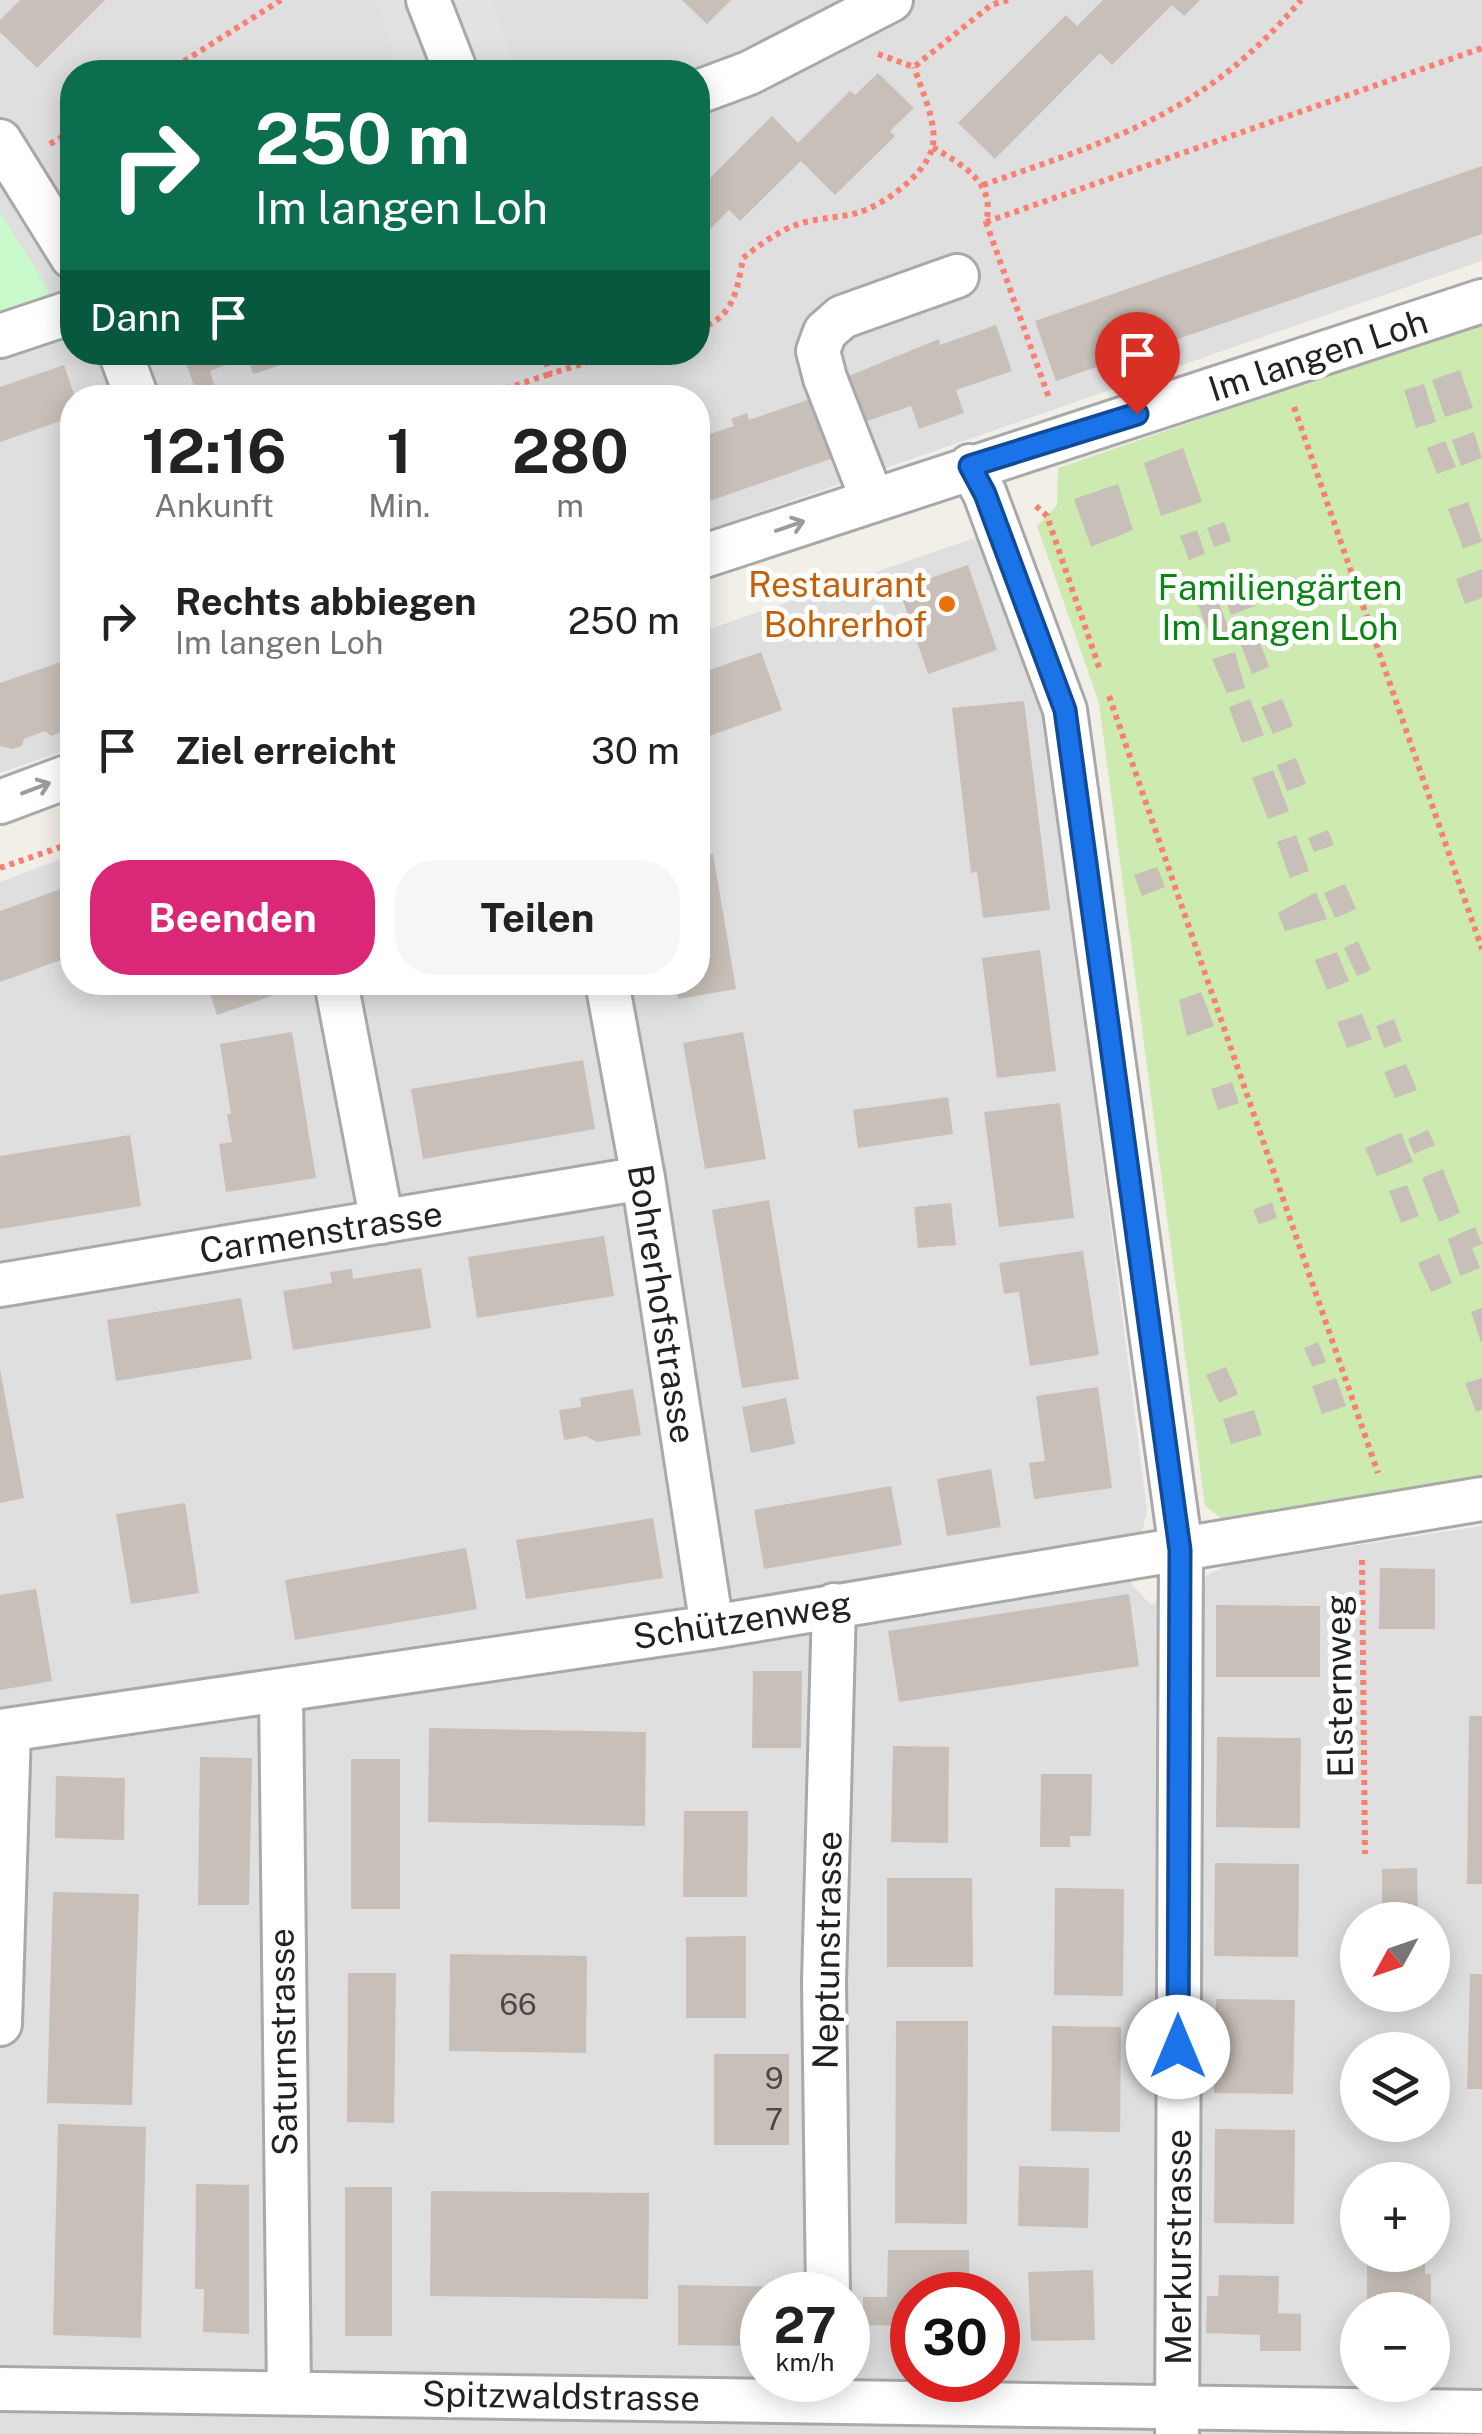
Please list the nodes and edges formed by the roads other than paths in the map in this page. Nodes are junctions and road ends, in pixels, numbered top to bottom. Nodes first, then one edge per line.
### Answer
1 (428, 0) edge
2 (891, 0) edge
3 (451, 60) edge
4 (710, 88) edge
5 (0, 140) edge
6 (60, 238) edge
7 (957, 276) dead end
8 (1482, 301) edge
9 (60, 316) edge
10 (0, 336) edge
11 (978, 480) junction
12 (872, 498) junction
13 (710, 554) edge
14 (60, 780) edge
15 (0, 802) edge
16 (338, 995) edge
17 (609, 995) edge
18 (643, 1178) junction
19 (382, 1222) junction
20 (0, 1284) edge
21 (1482, 1499) edge
22 (1180, 1550) junction
23 (834, 1605) junction
24 (712, 1626) junction
25 (280, 1692) junction
26 (4, 1730) edge
27 (0, 2024) edge
28 (828, 2272) edge
29 (0, 2389) edge
30 (740, 2390) edge
31 (289, 2392) junction
32 (870, 2394) edge
33 (1482, 2412) edge
34 (1177, 2420) edge

1 - 3 street
2 - 4 street
5 - 6 street
7 - 12 street
8 - 11 street, Im langen Loh
9 - 10 street
11 - 12 street, Im langen Loh
11 - 22 street, Merkurstrasse
13 -> 12 street, Im langen Loh
15 -> 14 street
16 - 19 street
17 - 18 street, Bohrerhofstrasse
18 - 19 street, Carmenstrasse
18 - 24 street, Bohrerhofstrasse
19 - 20 street, Carmenstrasse
21 - 22 street, Schützenweg
22 - 23 street, Schützenweg
22 - 34 street, Merkurstrasse
23 - 24 street, Schützenweg
23 - 28 street, Neptunstrasse
24 - 25 street, Schützenweg
25 - 26 street, Schützenweg
25 - 31 street, Saturnstrasse
26 - 27 street
29 - 31 street, Spitzwaldstrasse
30 - 31 street, Spitzwaldstrasse
32 - 34 street, Spitzwaldstrasse
33 - 34 street, Spitzwaldstrasse

